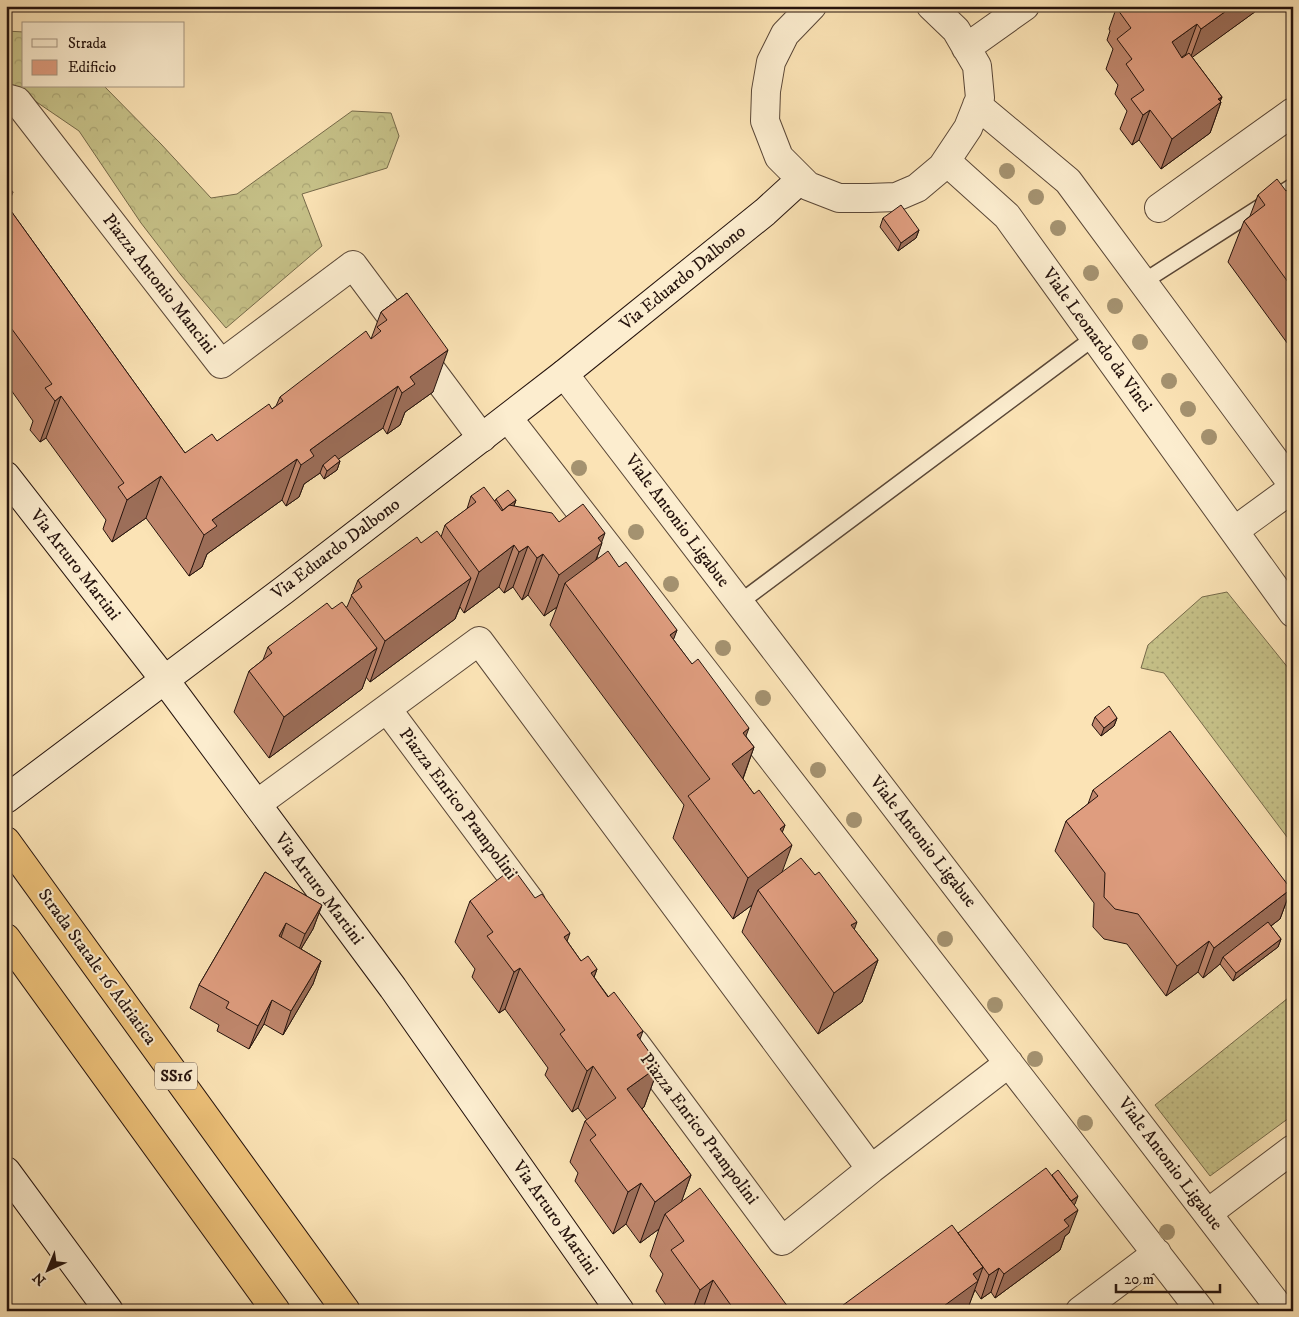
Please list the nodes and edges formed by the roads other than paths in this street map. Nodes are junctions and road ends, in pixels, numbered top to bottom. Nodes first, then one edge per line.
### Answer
1 (812, 6) edge
2 (931, 6) edge
3 (1025, 6) edge
4 (966, 48) junction
5 (6, 98) edge
6 (978, 105) junction
7 (1293, 112) edge
8 (946, 161) junction
9 (800, 180) junction
10 (1293, 186) edge
11 (1159, 208) dead end
12 (1143, 282) junction
13 (1095, 337) junction
14 (564, 374) junction
15 (508, 418) junction
16 (482, 438) junction
17 (6, 476) edge
18 (1293, 487) edge
19 (1234, 531) junction
20 (739, 603) junction
21 (1293, 613) edge
22 (164, 679) junction
23 (387, 708) junction
24 (6, 799) edge
25 (257, 804) junction
26 (6, 841) edge
27 (546, 923) edge
28 (6, 938) edge
29 (623, 1026) edge
30 (1009, 1064) junction
31 (1293, 1149) edge
32 (871, 1169) junction
33 (6, 1171) edge
34 (1208, 1213) junction
35 (1157, 1254) junction
36 (109, 1311) edge
37 (276, 1311) edge
38 (346, 1311) edge
39 (620, 1311) edge
40 (1080, 1311) edge
41 (1200, 1311) edge
42 (1282, 1311) edge

1 - 9 street
2 - 4 street
3 - 4 street
4 - 6 street
5 - 16 street, Piazza Antonio Mancini
6 - 8 street
6 - 12 street
7 - 11 street
8 - 9 street
8 - 13 street, Viale Leonardo da Vinci
9 - 14 street, Via Eduardo Dalbono
10 - 12 lane
12 - 18 street
13 - 19 street, Viale Leonardo da Vinci
13 - 20 lane
14 - 15 street, Via Eduardo Dalbono
14 - 20 street, Viale Antonio Ligabue
15 - 16 street, Via Eduardo Dalbono
15 - 30 street
16 - 22 street, Via Eduardo Dalbono
17 - 22 street, Via Arturo Martini
18 - 19 street
19 - 21 street, Viale Leonardo da Vinci
20 - 34 street, Viale Antonio Ligabue
22 - 24 street, Via Eduardo Dalbono
22 - 25 street, Via Arturo Martini
23 - 25 street
23 - 27 street, Piazza Enrico Prampolini
23 - 32 street
25 - 39 street, Via Arturo Martini
26 - 38 highway, Strada Statale 16 Adriatica / SS16
28 - 37 highway
29 - 32 street, Piazza Enrico Prampolini
30 - 32 street, Piazza Enrico Prampolini
30 - 35 street
31 - 34 street
33 - 36 street
34 - 42 street, Viale Antonio Ligabue
35 - 40 street
35 - 41 street

